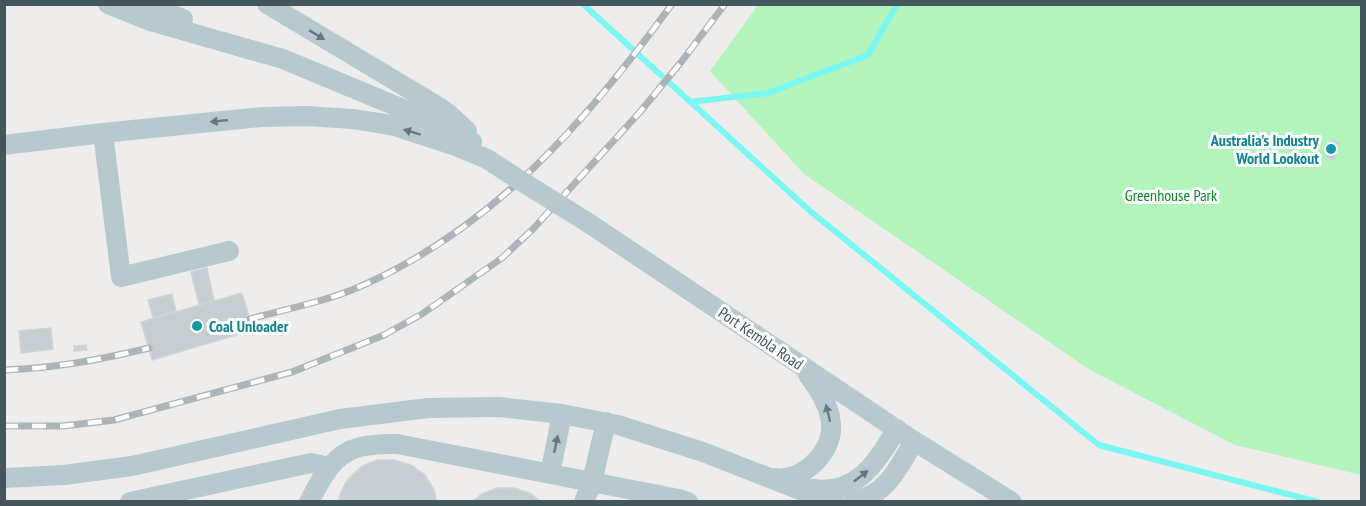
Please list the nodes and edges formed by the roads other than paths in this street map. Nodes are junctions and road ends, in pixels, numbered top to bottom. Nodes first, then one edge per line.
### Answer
1 (108, 4) edge
2 (267, 4) edge
3 (150, 11) edge
4 (103, 133) junction
5 (69, 137) junction
6 (4, 145) edge
7 (483, 152) junction
8 (4, 159) edge
9 (229, 251) dead end
10 (799, 364) junction
11 (562, 414) junction
12 (606, 422) junction
13 (897, 429) junction
14 (914, 441) junction
15 (329, 467) junction
16 (550, 474) junction
17 (770, 477) junction
18 (4, 478) edge
19 (592, 482) junction
20 (826, 500) edge
21 (130, 501) edge
22 (309, 501) edge
23 (584, 501) edge
24 (688, 501) edge
25 (853, 501) edge
26 (1012, 501) edge

1 - 3 street
2 -> 7 street
3 - 7 street
4 - 5 street
7 -> 4 street
4 - 9 street
5 - 6 street
5 - 8 street
7 - 10 street, Port Kembla Road, bridge
10 - 13 street, Port Kembla Road
17 -> 10 street
11 - 12 street
16 -> 11 street
11 - 18 street
12 - 17 street
12 - 19 street
13 - 14 street, Port Kembla Road
17 -> 13 street
14 - 25 street
14 - 26 street, Port Kembla Road
15 - 16 street
15 - 21 street
15 - 22 street
16 - 19 street
17 - 20 street
19 - 23 street
19 - 24 street

